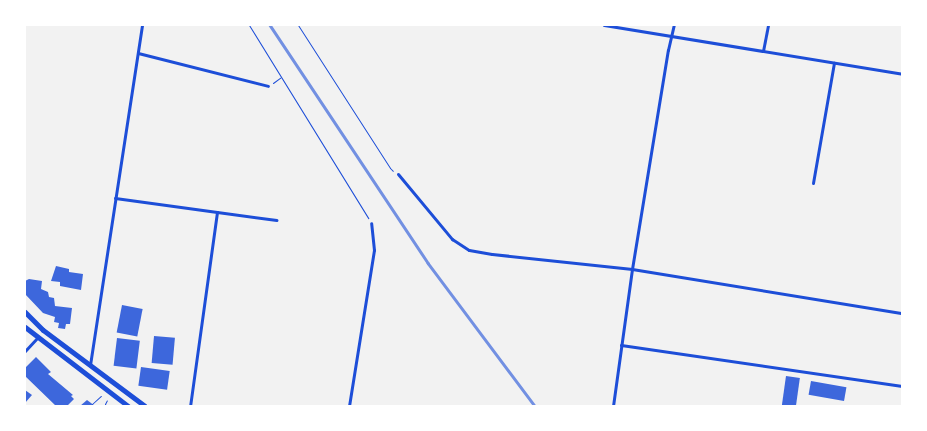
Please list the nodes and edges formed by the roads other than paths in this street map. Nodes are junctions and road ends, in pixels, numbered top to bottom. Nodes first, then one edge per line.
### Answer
1 (142, 25) edge
2 (604, 25) edge
3 (674, 25) edge
4 (768, 25) edge
5 (672, 37) junction
6 (763, 51) junction
7 (138, 53) junction
8 (834, 62) junction
9 (902, 74) edge
10 (268, 86) road end
11 (398, 174) road end
12 (813, 182) dead end
13 (115, 198) junction
14 (217, 212) junction
15 (276, 220) dead end
16 (371, 223) road end
17 (632, 269) junction
18 (25, 312) edge
19 (902, 313) edge
20 (25, 327) edge
21 (37, 338) junction
22 (621, 345) junction
23 (25, 351) edge
24 (90, 366) junction
25 (902, 386) edge
26 (128, 406) edge
27 (145, 406) edge
28 (190, 406) edge
29 (350, 406) edge
30 (613, 406) edge

1 - 7 street
2 - 5 street
3 - 5 street
4 - 6 street
5 - 6 street
5 - 17 street
6 - 8 street
7 - 10 street
7 - 13 street
8 - 9 street
8 - 12 street
11 - 17 street
13 - 14 street
13 - 24 street
14 - 15 street
14 - 28 street
16 - 29 street
17 - 19 street
17 - 22 street
18 - 24 highway
20 - 21 highway
21 - 23 street
21 - 26 highway
22 - 25 street
22 - 30 street
24 - 27 highway

